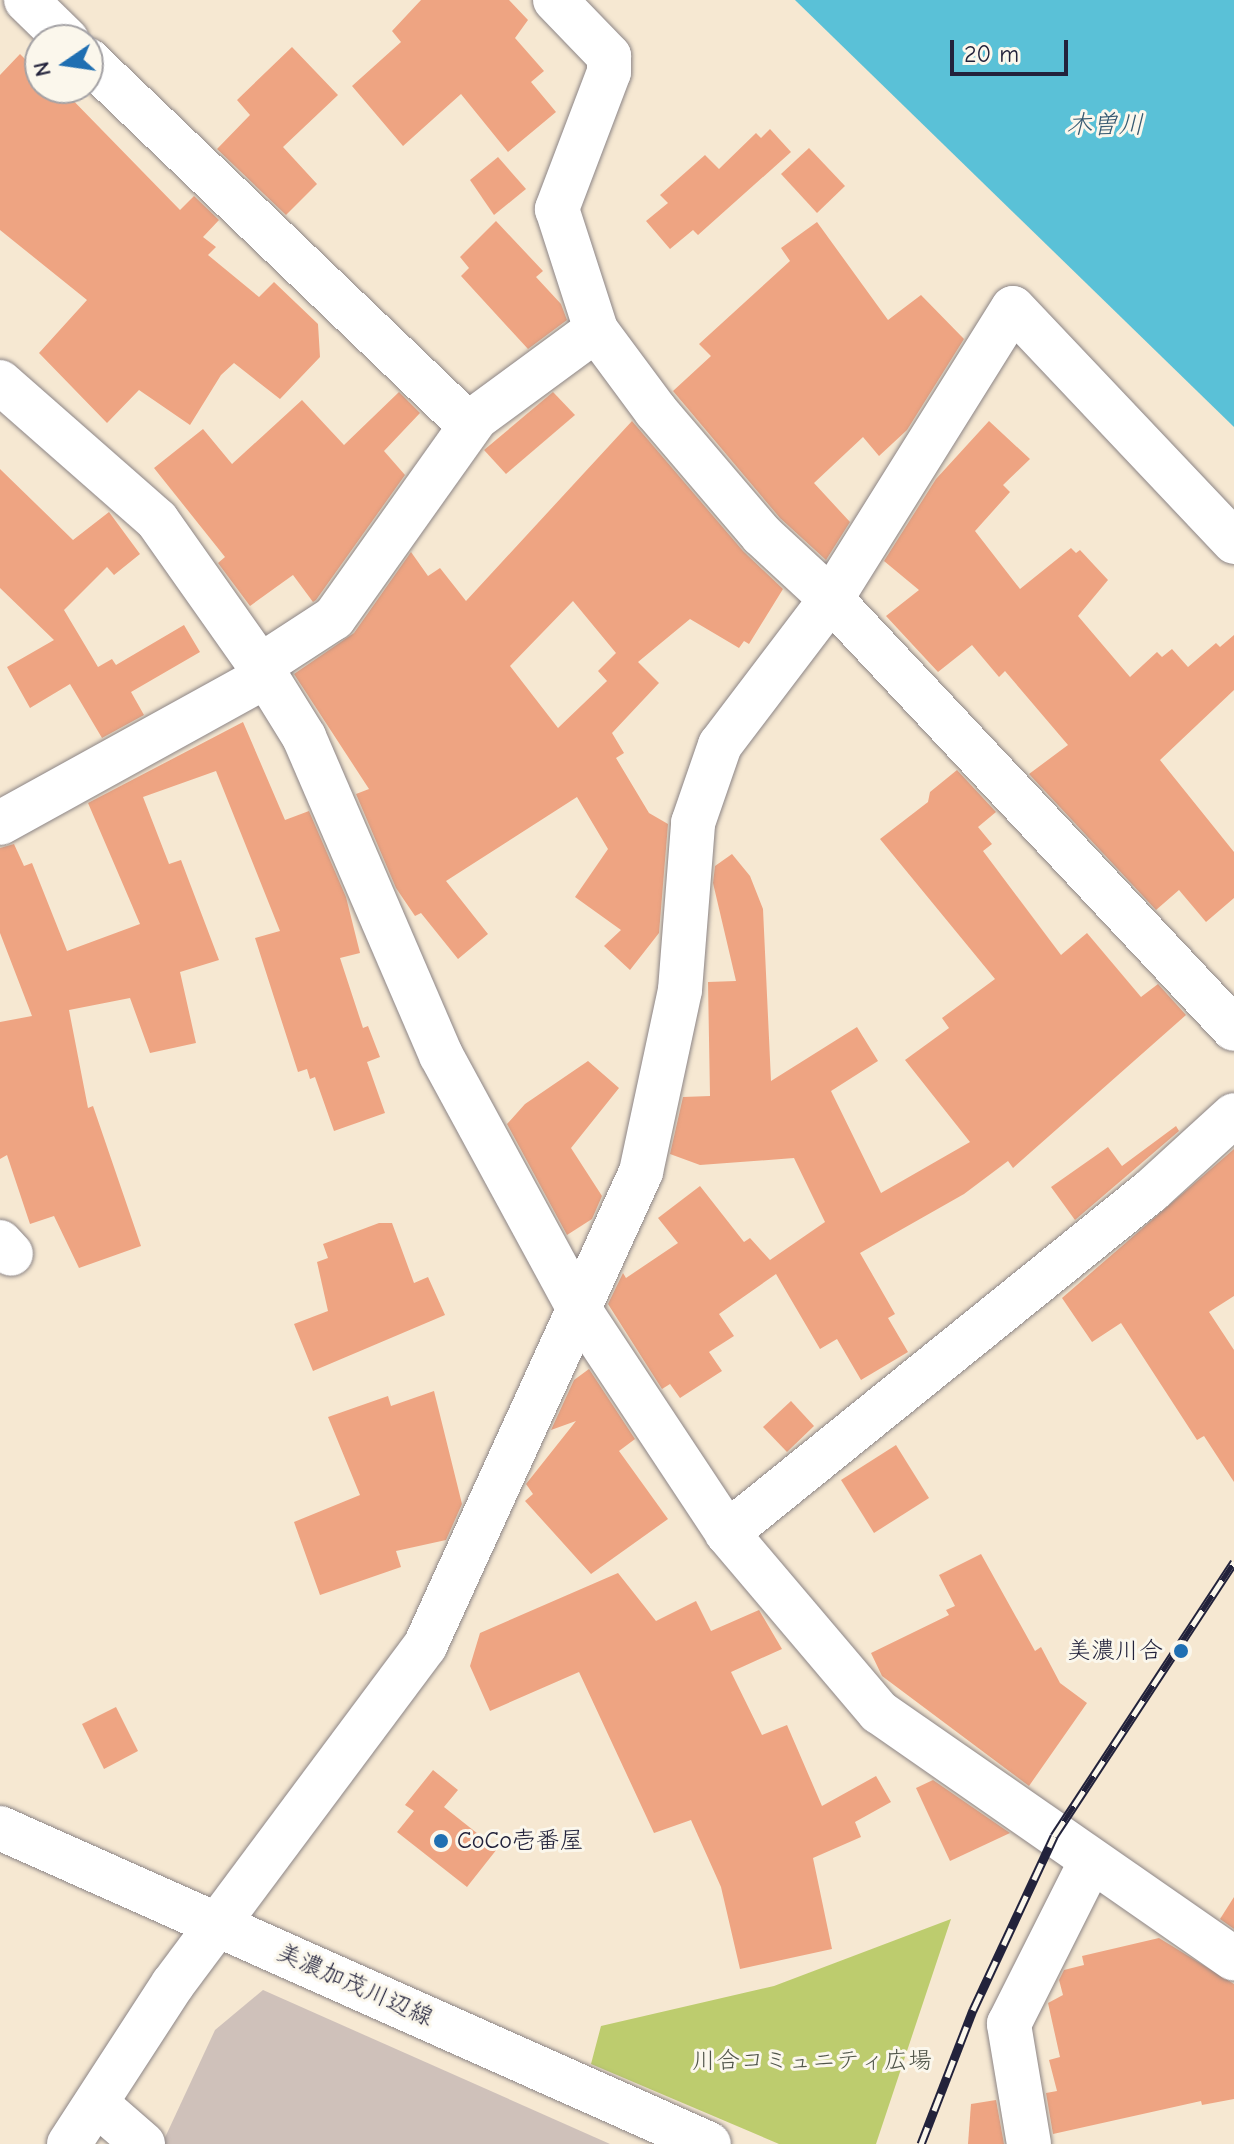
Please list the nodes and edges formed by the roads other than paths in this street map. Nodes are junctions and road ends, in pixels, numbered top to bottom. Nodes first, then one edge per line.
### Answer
1 (26, 0) edge
2 (555, 0) edge
3 (51, 24) edge
4 (104, 75) edge
5 (596, 330) junction
6 (0, 382) edge
7 (470, 426) junction
8 (1234, 542) edge
9 (831, 599) junction
10 (263, 671) junction
11 (0, 823) edge
12 (1234, 1029) edge
13 (1234, 1115) edge
14 (579, 1309) junction
15 (727, 1533) junction
16 (0, 1828) edge
17 (1091, 1861) junction
18 (219, 1924) junction
19 (1234, 1959) edge
20 (97, 2104) junction
21 (69, 2144) edge
22 (143, 2144) edge
23 (709, 2144) edge
24 (1029, 2144) edge

1 - 3 street
2 - 5 street
4 - 7 street
5 - 7 street
5 - 9 street
6 - 10 street
7 - 10 street
8 - 9 street
9 - 12 street
9 - 14 street
10 - 11 street
10 - 14 street
13 - 15 street
14 - 15 street
14 - 18 street
15 - 17 street
16 - 18 street, 美濃加茂川辺線
17 - 19 street
17 - 24 street
18 - 20 street
18 - 23 street, 美濃加茂川辺線
20 - 21 street
20 - 22 street

